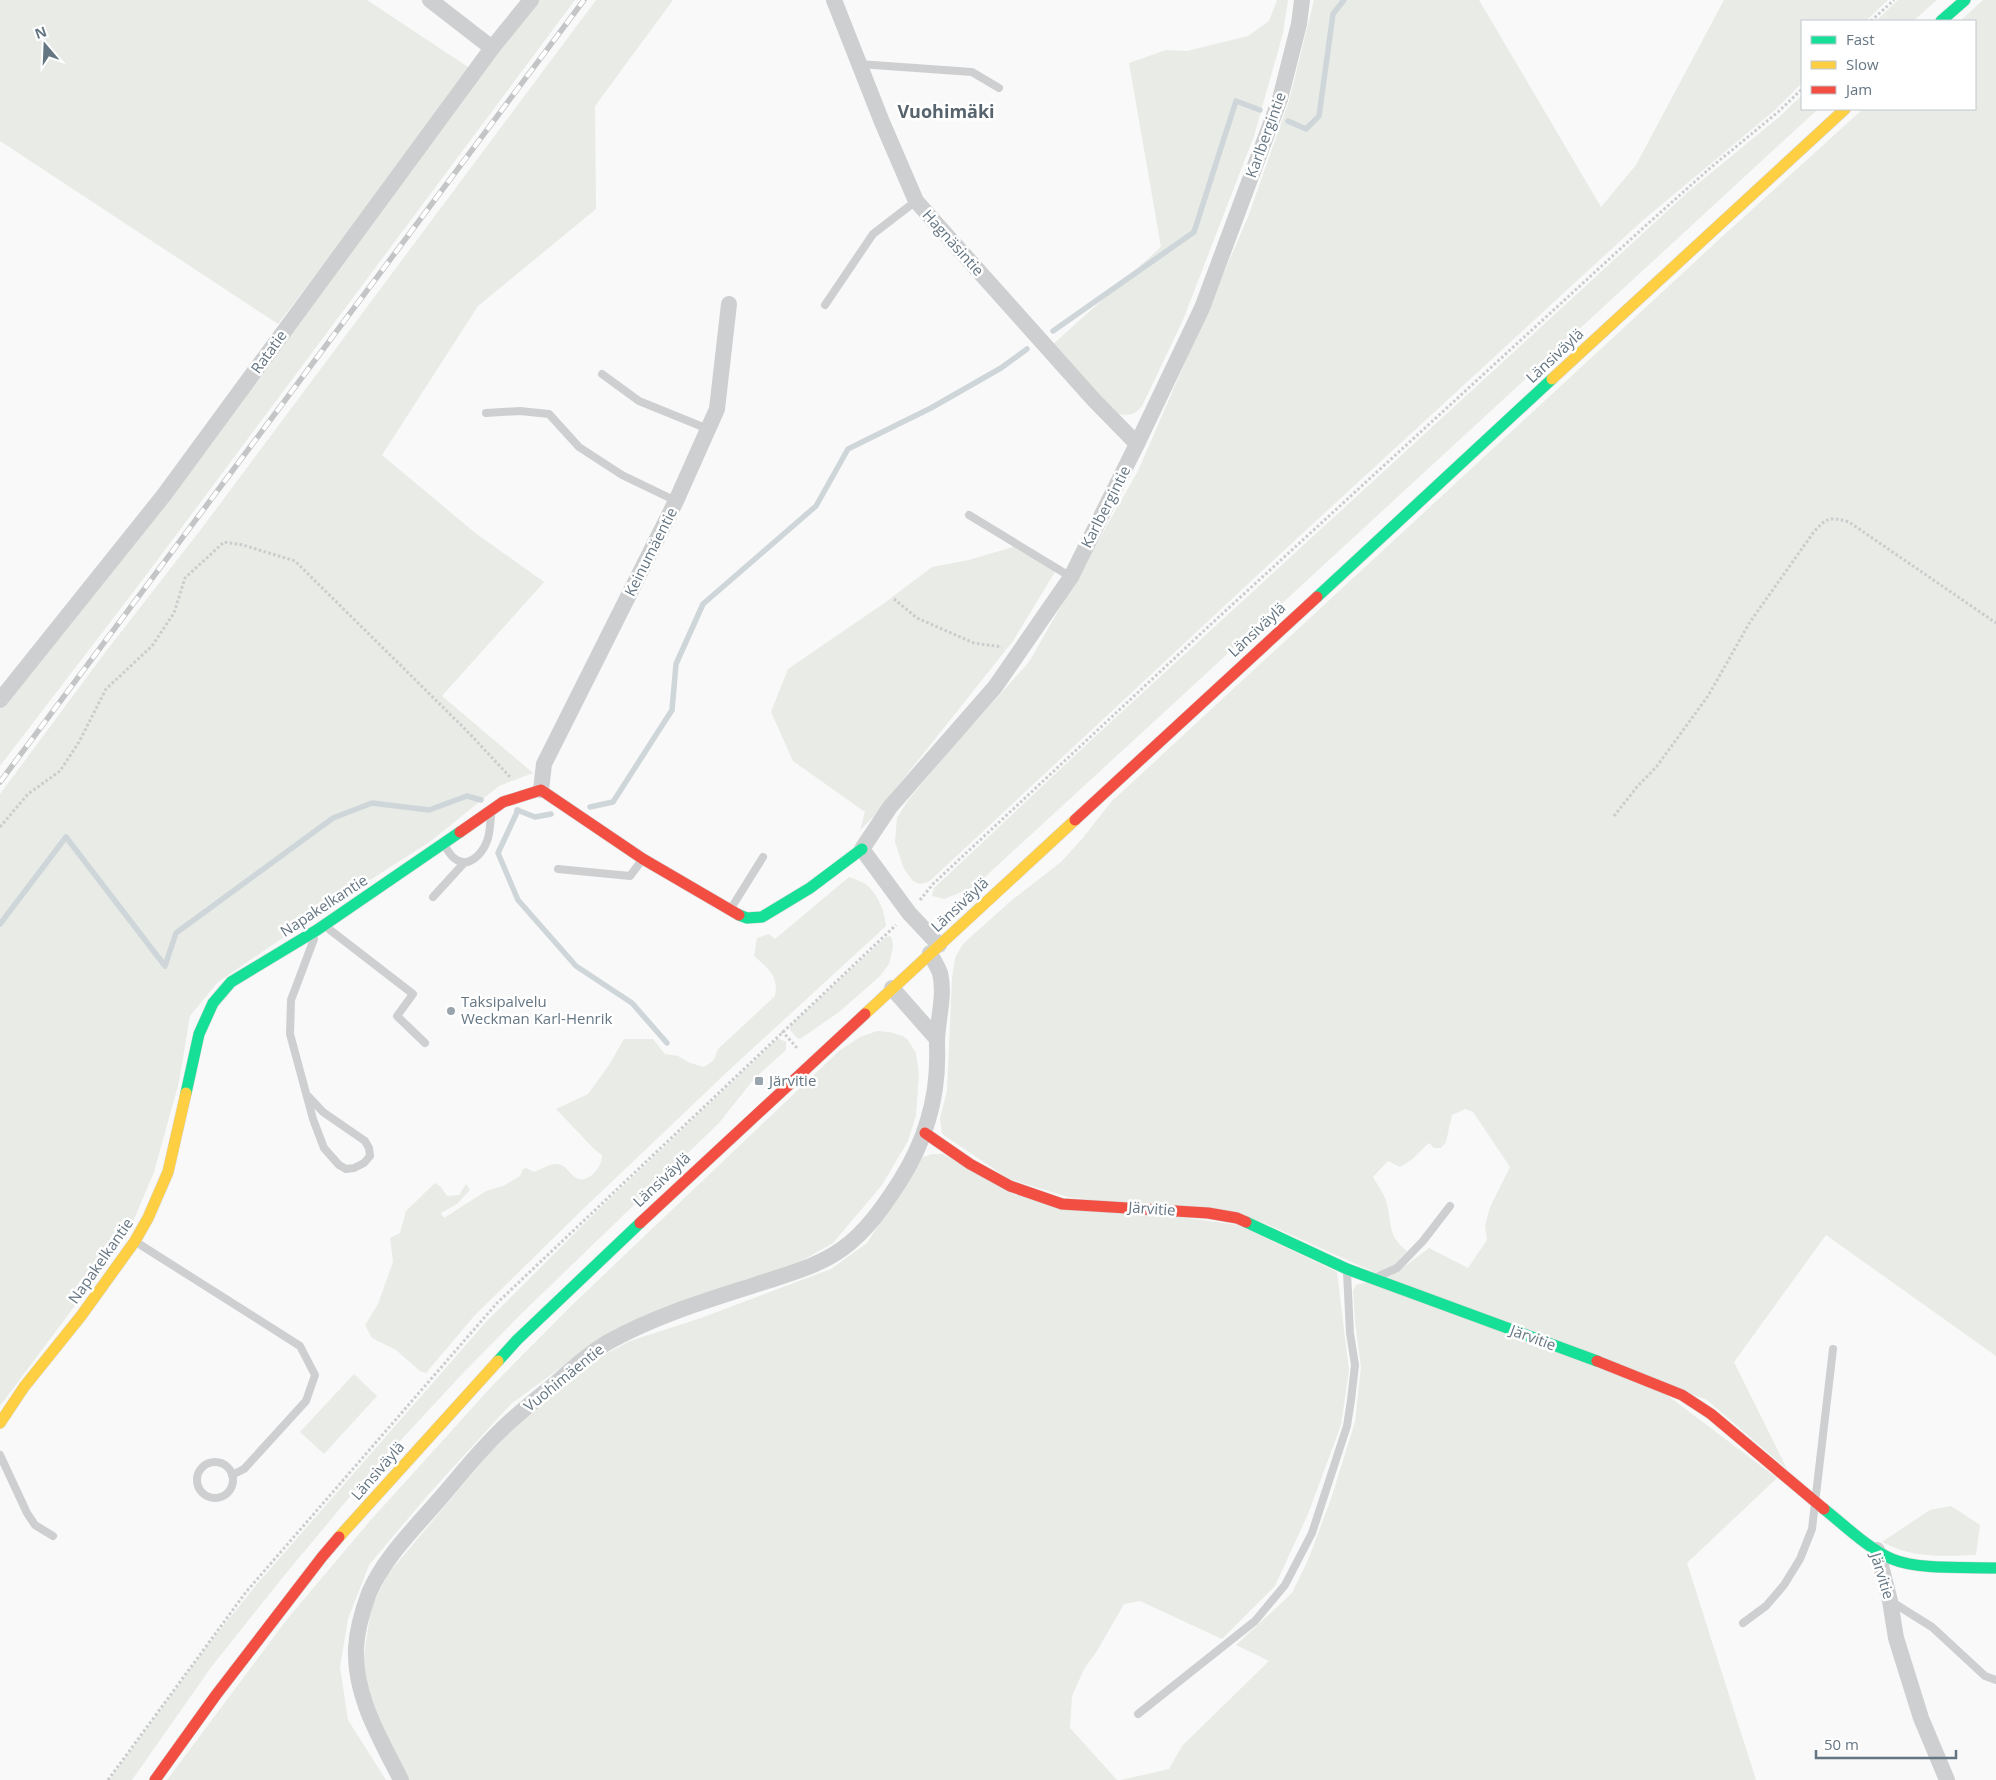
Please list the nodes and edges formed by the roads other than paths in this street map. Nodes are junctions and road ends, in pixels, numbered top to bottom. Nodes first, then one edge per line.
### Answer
1 (430, 0) edge
2 (531, 0) edge
3 (834, 0) edge
4 (1302, 0) edge
5 (1965, 0) edge
6 (1942, 20) edge
7 (492, 48) junction
8 (859, 64) junction
9 (999, 88) dead end
10 (1844, 110) edge
11 (916, 201) junction
12 (729, 304) dead end
13 (825, 305) dead end
14 (602, 374) dead end
15 (486, 413) dead end
16 (708, 429) junction
17 (1138, 444) junction
18 (676, 501) junction
19 (969, 515) dead end
20 (1071, 577) junction
21 (0, 700) edge
22 (533, 792) junction
23 (492, 810) junction
24 (443, 843) junction
25 (862, 849) junction
26 (763, 856) dead end
27 (643, 859) junction
28 (464, 863) junction
29 (558, 868) dead end
30 (433, 897) dead end
31 (729, 911) junction
32 (320, 927) junction
33 (934, 949) junction
34 (892, 988) junction
35 (936, 1038) junction
36 (425, 1043) dead end
37 (308, 1096) junction
38 (925, 1133) junction
39 (1450, 1206) dead end
40 (135, 1240) junction
41 (1347, 1269) junction
42 (1372, 1279) junction
43 (1833, 1349) dead end
44 (0, 1423) edge
45 (0, 1454) edge
46 (232, 1475) junction
47 (1814, 1501) junction
48 (53, 1536) dead end
49 (1877, 1550) junction
50 (1996, 1568) edge
51 (1890, 1602) junction
52 (1743, 1623) dead end
53 (1996, 1680) edge
54 (1138, 1714) dead end
55 (155, 1780) edge
56 (401, 1780) edge
57 (1947, 1780) edge

1 - 7 street
2 - 7 street, Ratatie
3 - 8 street, Hagnäsintie
4 - 17 street, Karlbergintie
5 - 6 street
7 - 21 street, Ratatie
8 - 9 lane
8 - 11 street, Hagnäsintie
10 - 33 street, Länsiväylä
11 - 13 lane
11 - 17 street, Hagnäsintie
12 - 16 street, Keinumäentie
14 - 16 lane
15 - 18 lane
16 - 18 street, Keinumäentie
17 - 20 street, Karlbergintie
18 - 22 street, Keinumäentie
19 - 20 lane
20 - 25 street, Karlbergintie
22 - 23 street, Napakelkantie
22 - 27 street
23 - 24 street, Napakelkantie
23 - 28 lane
24 - 28 lane
24 - 32 street, Napakelkantie
25 - 31 street
25 - 33 street
26 - 31 lane
27 - 29 lane
27 - 31 street
28 - 30 lane
32 - 36 lane
32 - 37 lane
32 - 40 street, Napakelkantie
33 - 34 street, Länsiväylä
33 - 35 street, Vuohimäentie
34 - 35 street
34 - 55 street, Länsiväylä
35 - 38 street, Vuohimäentie
37 - 37 lane
38 - 41 street, Järvitie
38 - 56 street, Vuohimäentie
39 - 42 lane
40 - 44 street, Napakelkantie
40 - 46 lane
41 - 42 street, Järvitie
41 - 54 lane
42 - 47 street, Järvitie
43 - 47 lane
45 - 48 lane
46 - 46 lane
47 - 49 street, Järvitie
47 - 52 lane
49 - 50 street
49 - 51 street, Järvitie
51 - 53 lane
51 - 57 street, Järvitie

